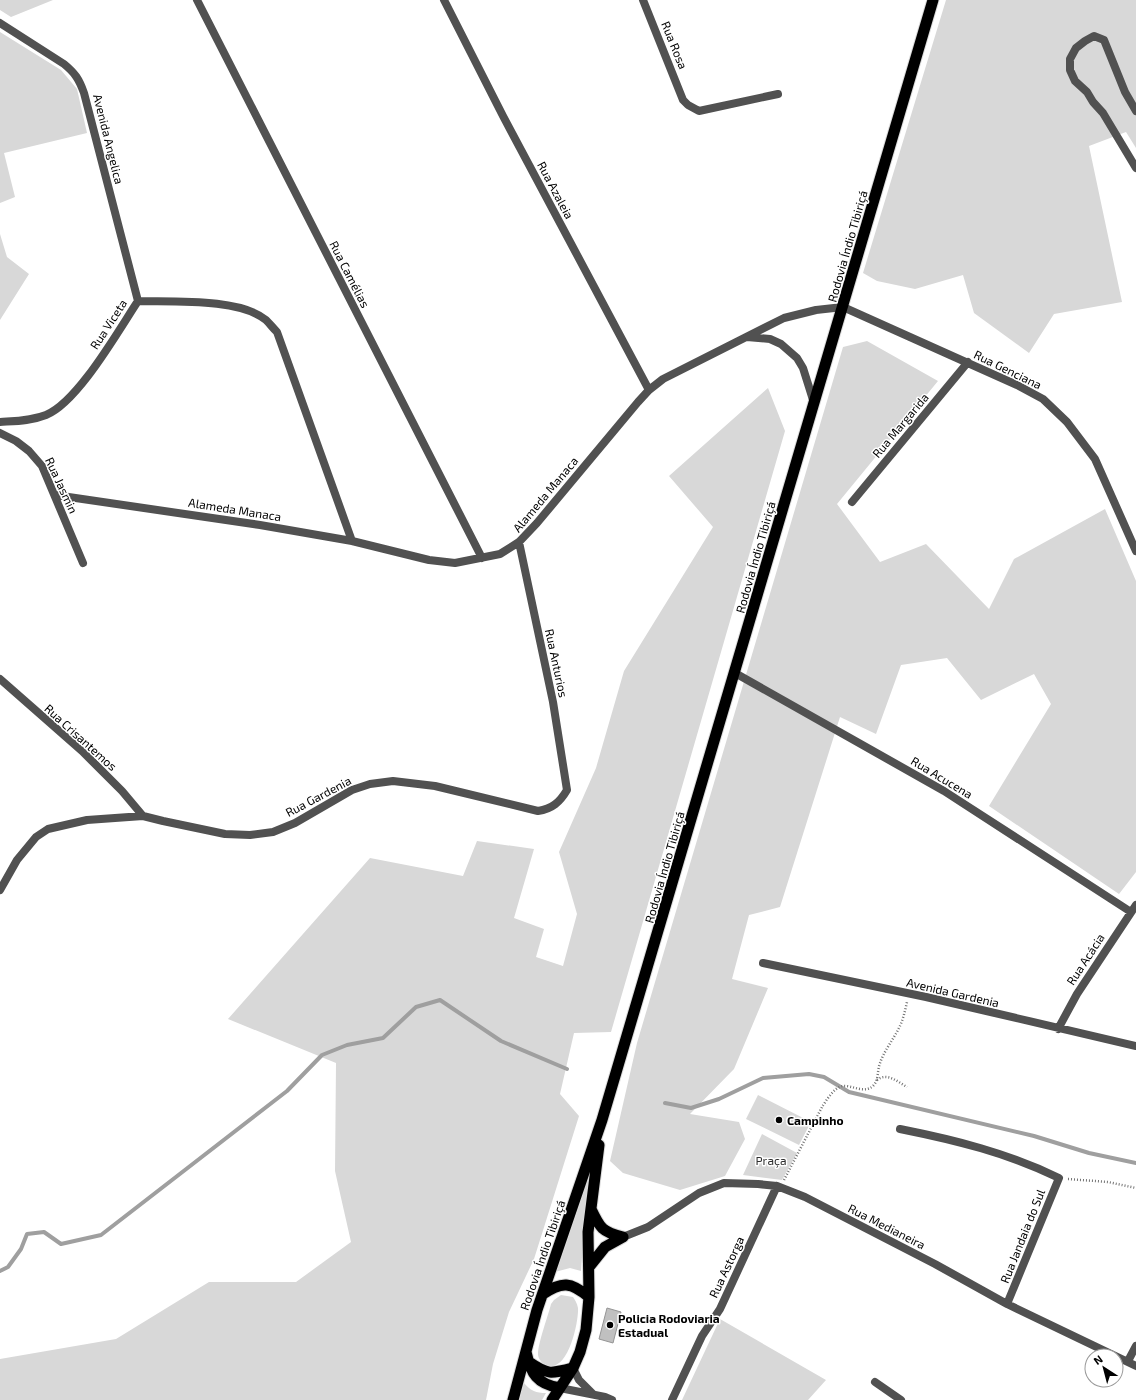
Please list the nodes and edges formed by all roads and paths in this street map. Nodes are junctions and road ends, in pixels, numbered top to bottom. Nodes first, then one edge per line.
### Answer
1 (197, 0) edge
2 (444, 0) edge
3 (644, 0) edge
4 (933, 0) edge
5 (0, 23) edge
6 (778, 94) dead end
7 (1136, 111) edge
8 (1136, 168) edge
9 (138, 301) junction
10 (843, 307) junction
11 (746, 337) junction
12 (968, 362) junction
13 (649, 390) junction
14 (814, 403) junction
15 (0, 422) edge
16 (0, 433) edge
17 (55, 495) junction
18 (852, 502) dead end
19 (352, 541) junction
20 (519, 542) junction
21 (1136, 551) edge
22 (482, 558) junction
23 (83, 563) dead end
24 (735, 673) junction
25 (0, 679) edge
26 (567, 790) joint
27 (142, 816) junction
28 (0, 890) edge
29 (1134, 908) edge
30 (763, 963) dead end
31 (910, 994) junction
32 (1058, 1029) junction
33 (1136, 1046) edge
34 (877, 1080) junction
35 (907, 1087) dead end
36 (602, 1120) junction
37 (900, 1129) dead end
38 (1059, 1178) junction
39 (778, 1187) junction
40 (1136, 1188) edge
41 (591, 1209) junction
42 (623, 1237) junction
43 (589, 1267) junction
44 (543, 1294) junction
45 (589, 1298) junction
46 (1007, 1304) junction
47 (1136, 1346) edge
48 (527, 1356) junction
49 (1128, 1361) junction
50 (1136, 1366) edge
51 (573, 1368) junction
52 (875, 1382) dead end
53 (560, 1388) junction
54 (594, 1394) junction
55 (607, 1399) edge
56 (513, 1400) edge
57 (552, 1400) edge
58 (672, 1400) edge
59 (901, 1400) edge

1 - 22 street, Rua Camélias
2 - 13 street, Rua Azaleia
3 - 6 street, Rua Rosa
4 - 10 highway, Rodovia Índio Tibiriçá
5 - 9 street, Avenida Angelica
7 - 8 street
9 - 15 street, Rua Viceta
9 - 19 street, Rua Viceta
10 - 11 street, Alameda Manaca
10 - 12 street, Rua Genciana
10 - 14 highway, Rodovia Índio Tibiriçá
11 - 13 street, Alameda Manaca
11 - 14 street
12 - 18 street, Rua Margarida
12 - 21 street, Rua Genciana
13 - 20 street, Alameda Manaca
14 - 24 highway, Rodovia Índio Tibiriçá
16 - 17 street, Rua Jasmin
17 - 19 street, Alameda Manaca
17 - 23 street, Rua Jasmin
19 - 22 street, Alameda Manaca
20 - 22 street, Alameda Manaca
20 - 26 street, Rua Anturios
24 - 29 street, Rua Acucena
24 - 36 highway, Rodovia Índio Tibiriçá
25 - 27 street, Rua Crisantemos
26 - 27 street, Rua Gardenia
27 - 28 street, Rua Gardenia
29 - 32 street, Rua Acácia
30 - 31 street, Avenida Gardenia
31 - 32 street, Avenida Gardenia
31 - 34 path
32 - 33 street, Avenida Gardenia
34 - 35 path
34 - 39 path
36 - 41 highway, Rodovia Índio Tibiriçá
36 - 44 highway, Rodovia Índio Tibiriçá
37 - 38 street
38 - 40 path
38 - 46 street, Rua Jandaia do Sul
39 - 42 street, Rua Medianeira
39 - 46 street, Rua Medianeira
39 - 58 street, Rua Astorga
41 - 42 highway
41 - 43 highway, Rodovia Índio Tibiriçá
42 - 43 highway
43 - 45 highway, Rodovia Índio Tibiriçá
44 - 45 highway
44 - 48 highway, Rodovia Índio Tibiriçá
45 - 51 highway, Rodovia Índio Tibiriçá
46 - 49 street, Rua Medianeira
47 - 49 street
48 - 51 highway
48 - 53 highway
48 - 56 highway, Rodovia Índio Tibiriçá
49 - 50 street, Rua Medianeira
51 - 53 highway, Rodovia Índio Tibiriçá
51 - 54 street
52 - 59 street
53 - 54 street
53 - 57 highway, Rodovia Índio Tibiriçá
54 - 55 street

